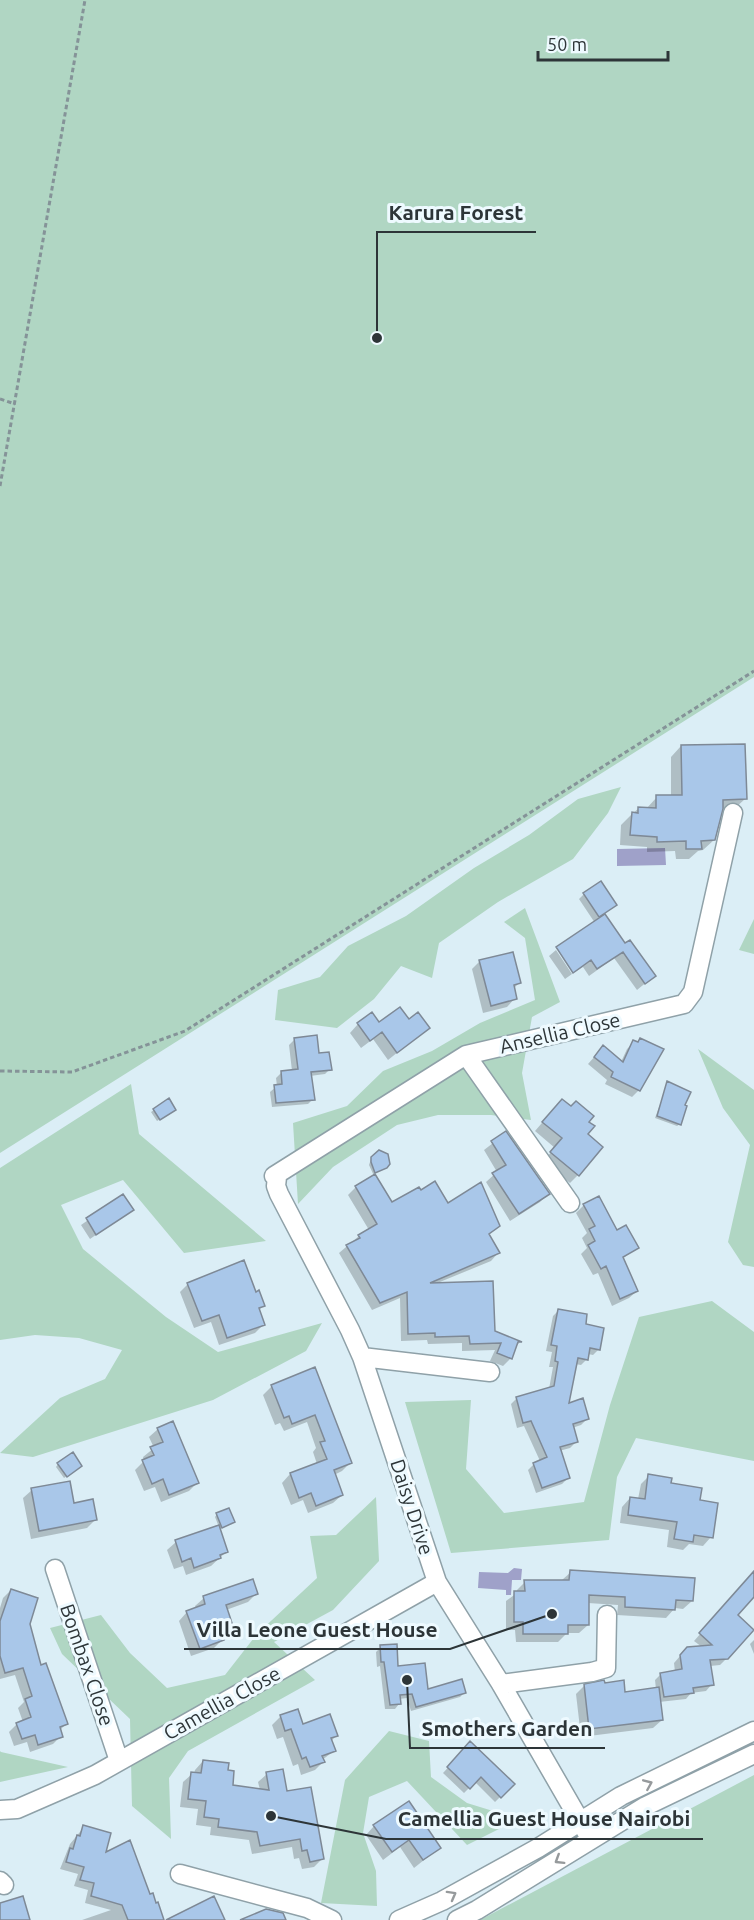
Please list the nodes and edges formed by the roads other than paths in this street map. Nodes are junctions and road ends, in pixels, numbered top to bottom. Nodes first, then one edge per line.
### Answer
1 (733, 813) dead end
2 (466, 1055) junction
3 (277, 1177) joint
4 (570, 1203) dead end
5 (362, 1358) junction
6 (490, 1372) dead end
7 (55, 1569) dead end
8 (437, 1582) junction
9 (608, 1615) dead end
10 (501, 1684) junction
11 (754, 1731) edge
12 (754, 1754) edge
13 (119, 1761) junction
14 (0, 1810) edge
15 (580, 1823) junction
16 (591, 1840) junction
17 (180, 1874) dead end
18 (332, 1920) edge
19 (399, 1920) edge
20 (457, 1920) edge

1 - 2 street, Ansellia Close
2 - 3 street, Ansellia Close
2 - 4 street
3 - 5 street, Daisy Drive
5 - 6 street
5 - 8 street, Daisy Drive
7 - 13 street, Bombax Close
8 - 10 street, Daisy Drive
8 - 13 street, Camellia Close
9 - 10 street
10 - 15 street, Daisy Drive
15 -> 11 street
12 - 16 street
13 - 14 street, Camellia Close
15 - 16 street, Daisy Drive
19 -> 15 street
16 -> 20 street
17 - 18 street

